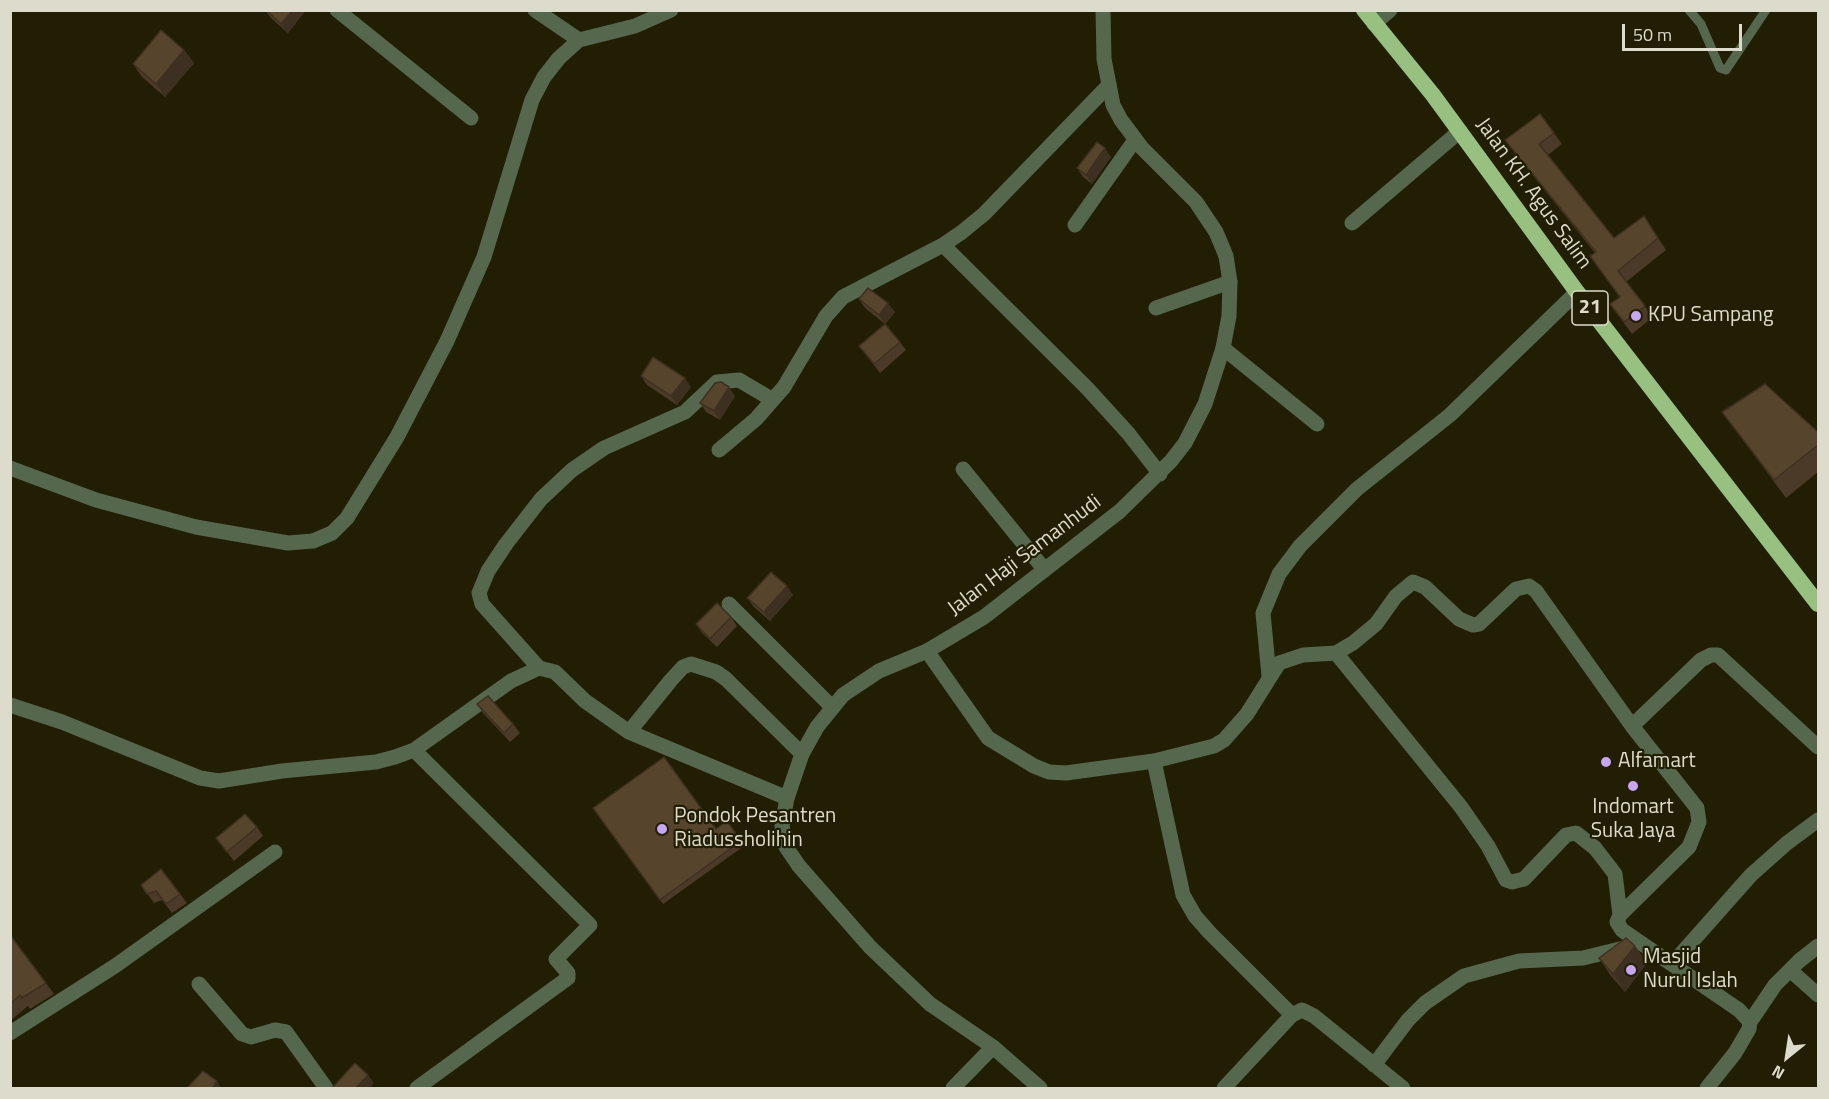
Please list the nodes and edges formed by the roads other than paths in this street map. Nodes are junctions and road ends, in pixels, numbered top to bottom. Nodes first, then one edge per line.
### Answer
1 (337, 10) edge
2 (535, 10) edge
3 (671, 10) edge
4 (1103, 10) edge
5 (1390, 10) edge
6 (1689, 10) edge
7 (1766, 10) edge
8 (1369, 17) edge
9 (579, 40) junction
10 (1109, 85) junction
11 (471, 118) dead end
12 (1460, 131) junction
13 (1135, 140) junction
14 (1352, 224) dead end
15 (1075, 225) dead end
16 (943, 245) junction
17 (1230, 282) junction
18 (1577, 292) junction
19 (1156, 308) dead end
20 (1223, 348) junction
21 (773, 400) junction
22 (1317, 424) dead end
23 (719, 450) dead end
24 (10, 468) edge
25 (963, 469) dead end
26 (1160, 474) junction
27 (1044, 569) junction
28 (729, 604) dead end
29 (1818, 604) edge
30 (927, 651) junction
31 (1336, 653) junction
32 (539, 668) junction
33 (1269, 676) junction
34 (10, 705) edge
35 (832, 707) junction
36 (1632, 726) junction
37 (629, 732) junction
38 (1818, 747) edge
39 (414, 750) junction
40 (802, 754) junction
41 (1154, 761) junction
42 (787, 798) junction
43 (1818, 820) edge
44 (275, 852) dead end
45 (1620, 915) junction
46 (1638, 942) junction
47 (1818, 946) edge
48 (1673, 963) junction
49 (1790, 970) junction
50 (199, 984) dead end
51 (1818, 994) edge
52 (1292, 1015) junction
53 (1750, 1022) junction
54 (10, 1033) edge
55 (993, 1047) junction
56 (1374, 1065) junction
57 (326, 1089) edge
58 (417, 1089) edge
59 (953, 1089) edge
60 (1040, 1089) edge
61 (1224, 1089) edge
62 (1403, 1089) edge
63 (1707, 1089) edge

1 - 11 street
2 - 9 street
3 - 9 street
4 - 10 street, Jalan Haji Samanhudi
5 - 8 street
6 - 7 lane
8 - 12 highway, Jalan KH. Agus Salim / 21
9 - 24 street
10 - 13 street, Jalan Haji Samanhudi
10 - 16 street
12 - 14 street
12 - 18 highway, Jalan KH. Agus Salim / 21
13 - 15 street
13 - 17 street, Jalan Haji Samanhudi
16 - 21 street
16 - 26 street
17 - 19 street
17 - 20 street, Jalan Haji Samanhudi
18 - 29 highway, Jalan KH. Agus Salim / 21
18 - 33 street
20 - 22 street
20 - 26 street, Jalan Haji Samanhudi
21 - 23 street
21 - 32 street
25 - 27 street
26 - 27 street, Jalan Haji Samanhudi
27 - 30 street, Jalan Haji Samanhudi
28 - 35 street
30 - 35 street, Jalan Haji Samanhudi
30 - 41 street
31 - 33 street
31 - 36 street
31 - 45 street
32 - 37 street
32 - 39 street
33 - 41 street
34 - 39 street
35 - 40 street, Jalan Haji Samanhudi
36 - 38 street
36 - 45 street
37 - 40 street
37 - 42 street
39 - 58 street
40 - 42 street, Jalan Haji Samanhudi
41 - 52 street
42 - 55 street, Jalan Haji Samanhudi
43 - 48 street
44 - 54 street
45 - 46 street
46 - 48 street
46 - 56 street
47 - 49 street
48 - 53 street
49 - 51 street
49 - 53 street
50 - 57 street
52 - 56 street
52 - 61 street
53 - 63 street
55 - 59 street
55 - 60 street, Jalan Haji Samanhudi
56 - 62 street

